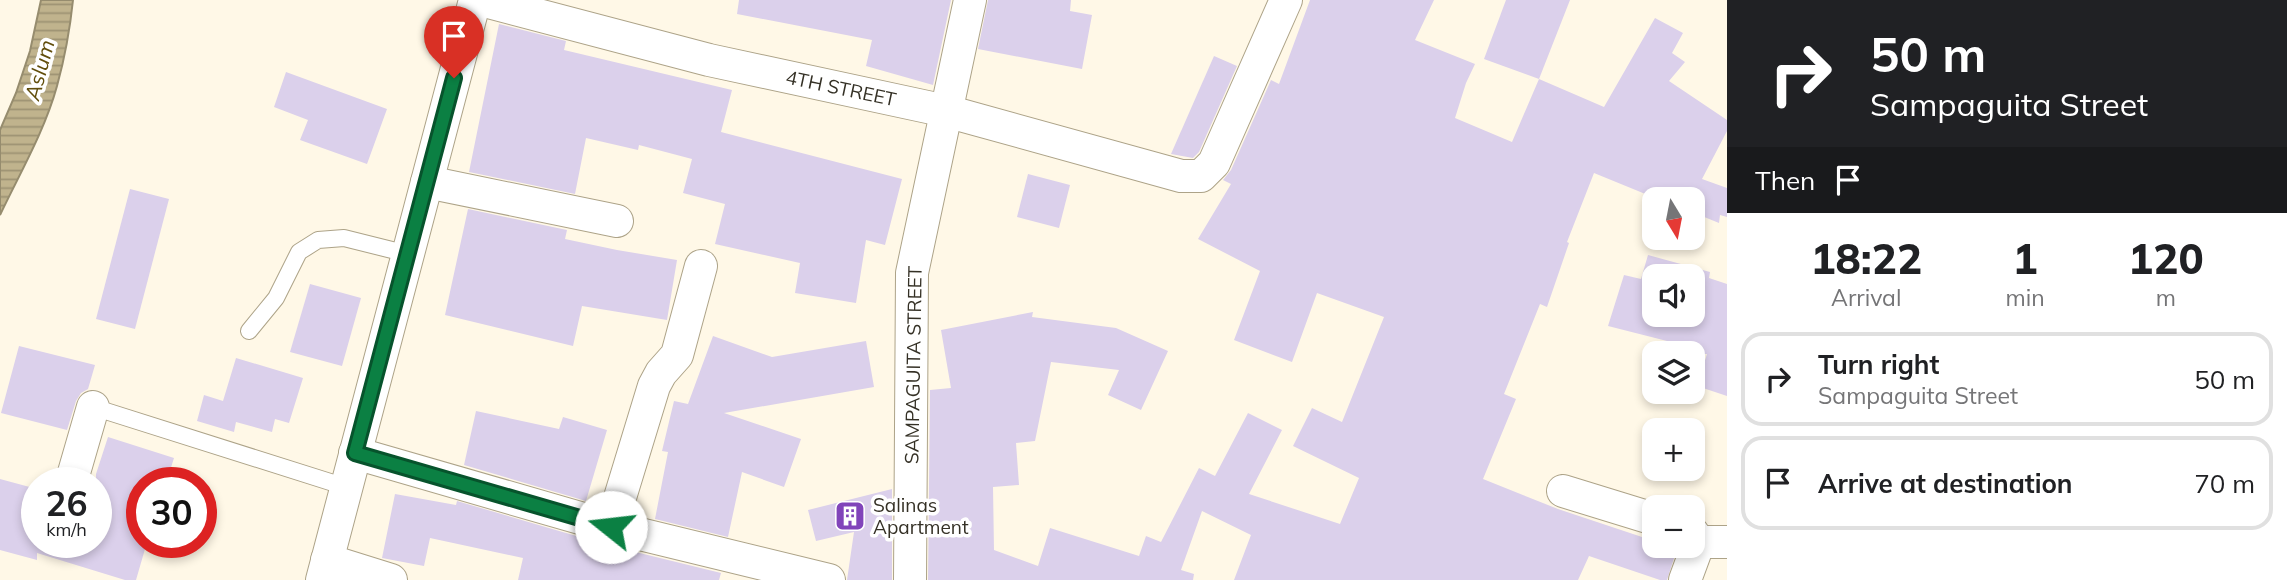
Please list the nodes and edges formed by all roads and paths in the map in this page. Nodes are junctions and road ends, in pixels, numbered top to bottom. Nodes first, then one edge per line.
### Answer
1 (475, 0) edge
2 (481, 0) edge
3 (970, 0) edge
4 (1286, 0) edge
5 (946, 111) junction
6 (427, 182) junction
7 (617, 220) dead end
8 (408, 254) junction
9 (701, 266) dead end
10 (249, 331) dead end
11 (93, 407) joint
12 (355, 453) junction
13 (76, 467) edge
14 (346, 487) junction
15 (1563, 491) dead end
16 (1642, 515) edge
17 (611, 527) junction
18 (324, 570) edge
19 (391, 580) edge
20 (829, 580) edge
21 (910, 580) edge

1 - 6 street
2 - 5 street, 4TH STREET
3 - 5 street, SAMPAGUITA STREET
4 - 5 street, 4TH STREET
5 - 21 street, SAMPAGUITA STREET
6 - 7 street
6 - 8 street
8 - 10 lane
8 - 12 street
9 - 17 street
11 - 13 street
11 - 14 lane
12 - 14 street
12 - 17 street
14 - 18 street
15 - 16 street
17 - 20 street
18 - 19 street

